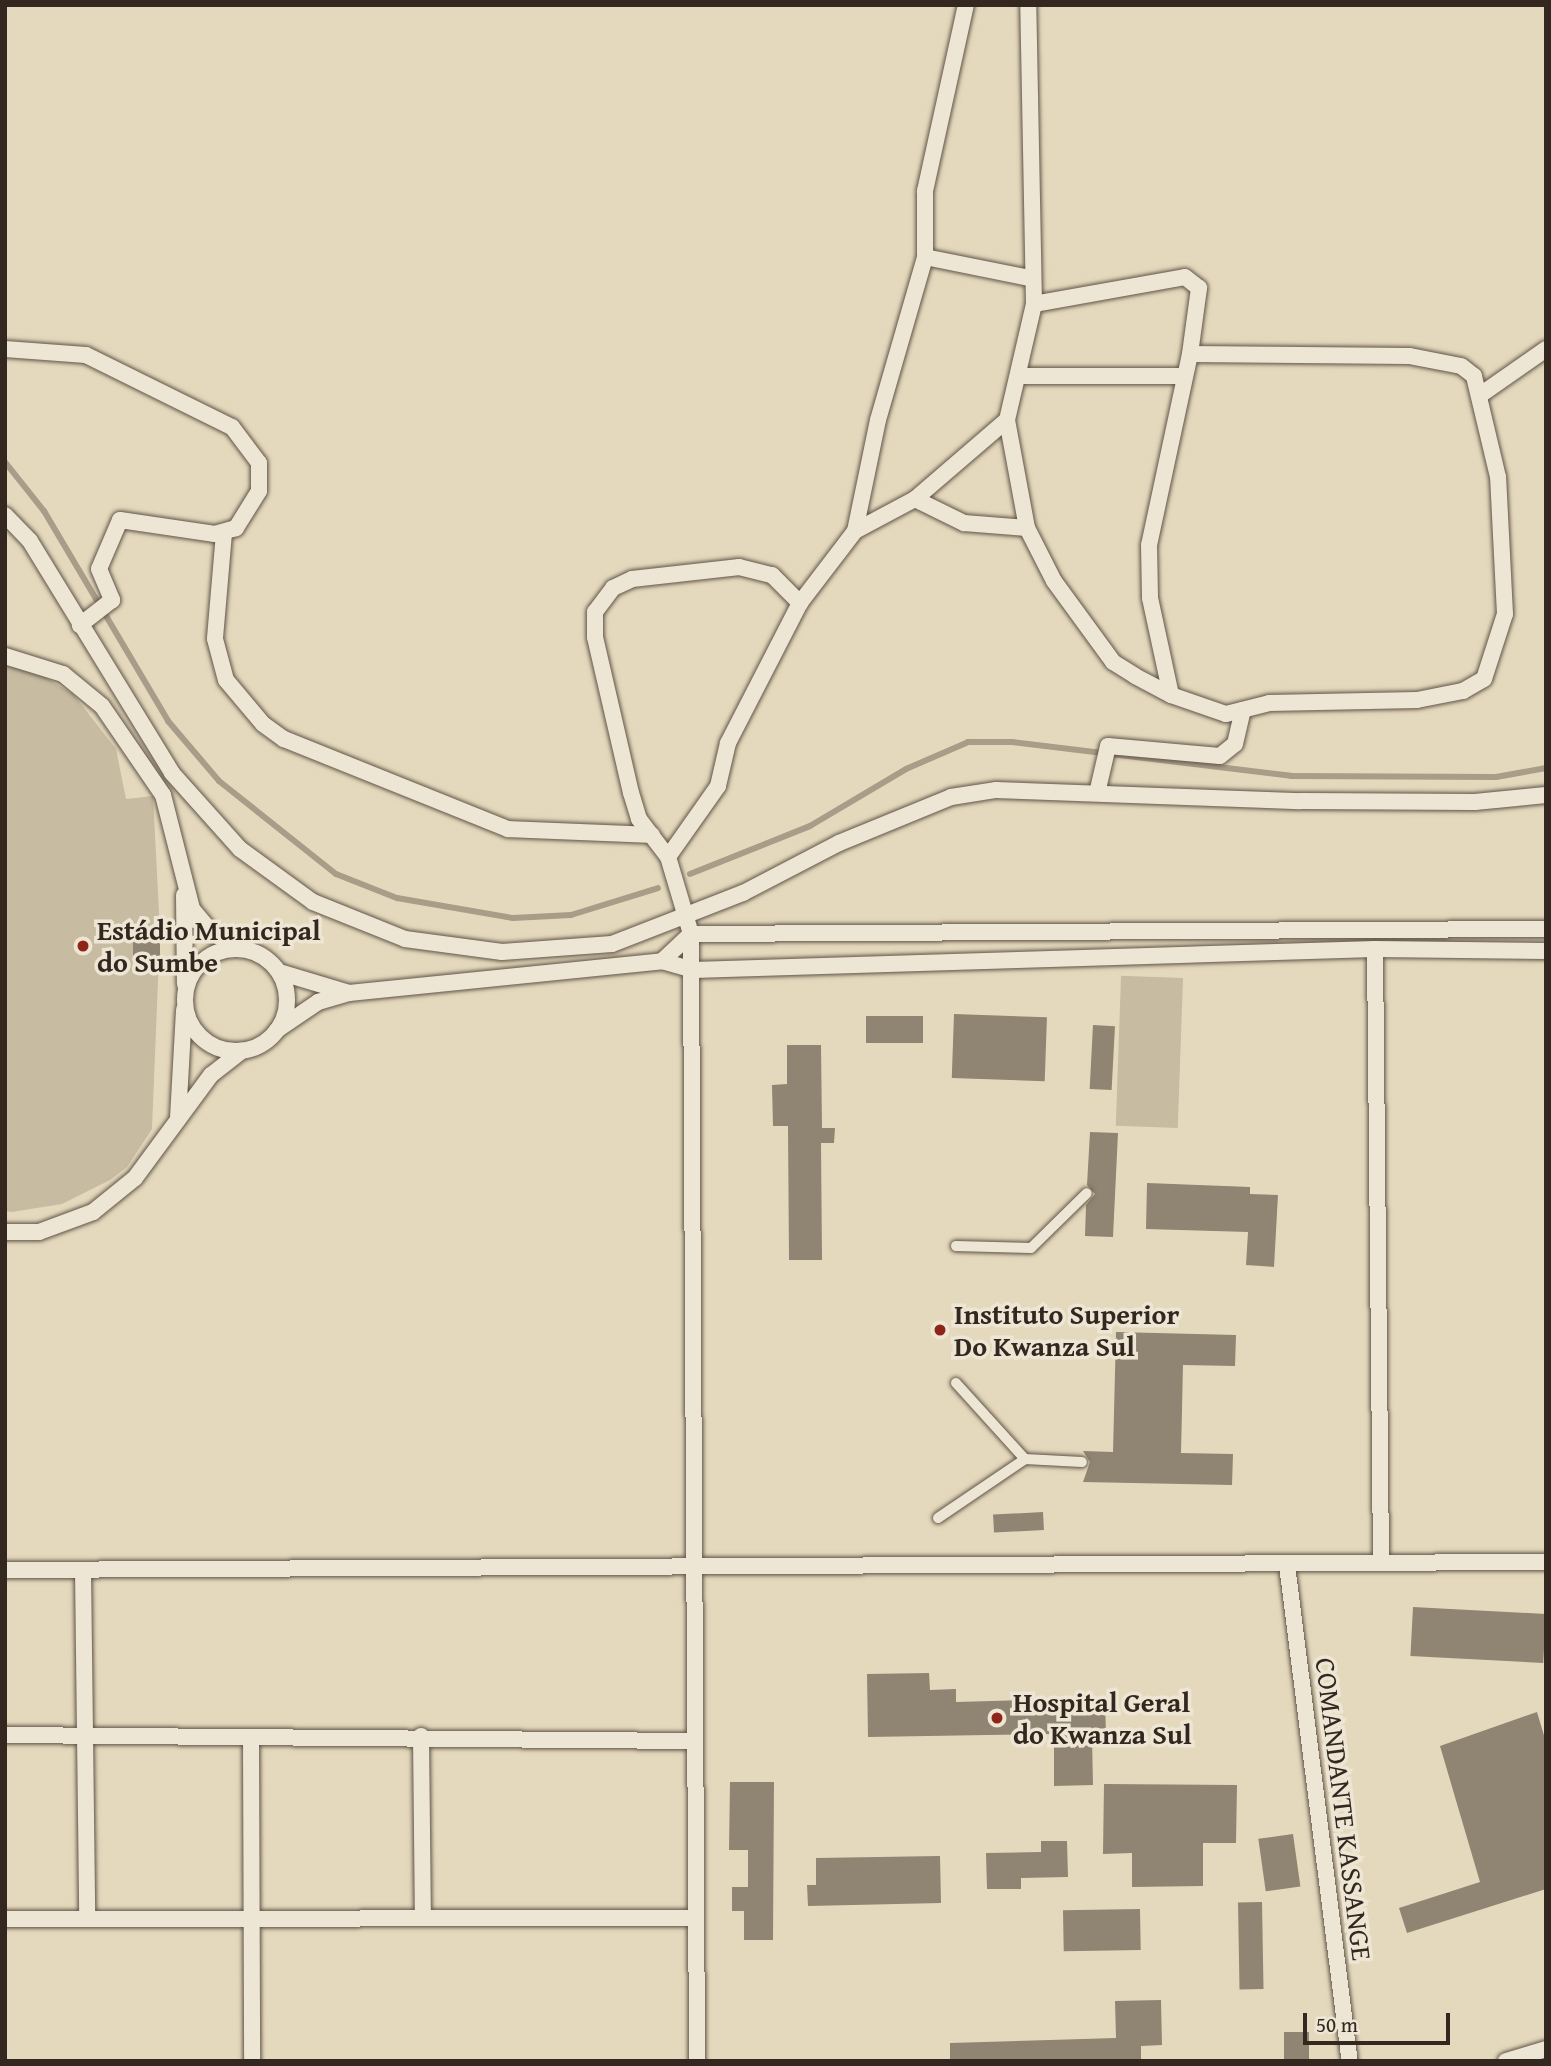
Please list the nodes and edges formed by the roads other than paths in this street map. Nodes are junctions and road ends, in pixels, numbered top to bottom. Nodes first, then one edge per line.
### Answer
1 (966, 5) edge
2 (1028, 5) edge
3 (925, 257) junction
4 (1029, 278) junction
5 (1034, 304) junction
6 (5, 349) edge
7 (1546, 349) edge
8 (1190, 354) junction
9 (1021, 376) junction
10 (1182, 376) junction
11 (1483, 393) junction
12 (1007, 420) junction
13 (915, 499) junction
14 (5, 515) edge
15 (1027, 528) junction
16 (855, 531) junction
17 (224, 533) junction
18 (800, 603) junction
19 (85, 622) junction
20 (5, 656) edge
21 (1171, 695) junction
22 (1242, 710) junction
23 (1098, 785) junction
24 (1546, 795) edge
25 (652, 835) junction
26 (668, 857) junction
27 (184, 885) junction
28 (689, 917) junction
29 (1546, 929) edge
30 (691, 934) junction
31 (243, 949) junction
32 (1375, 949) junction
33 (1546, 951) edge
34 (662, 961) junction
35 (693, 970) junction
36 (279, 972) junction
37 (349, 993) junction
38 (185, 994) junction
39 (277, 1030) junction
40 (242, 1051) junction
41 (178, 1118) junction
42 (1087, 1194) dead end
43 (5, 1232) edge
44 (956, 1246) dead end
45 (956, 1384) dead end
46 (1025, 1459) junction
47 (1082, 1462) dead end
48 (938, 1518) dead end
49 (1381, 1560) junction
50 (1546, 1562) edge
51 (693, 1564) junction
52 (1287, 1565) junction
53 (5, 1570) edge
54 (83, 1570) junction
55 (84, 1734) junction
56 (5, 1735) edge
57 (421, 1736) junction
58 (251, 1737) junction
59 (695, 1741) junction
60 (423, 1914) junction
61 (250, 1915) junction
62 (87, 1918) junction
63 (696, 1918) junction
64 (5, 1919) edge
65 (1546, 2049) edge
66 (251, 2061) edge
67 (697, 2061) edge
68 (1350, 2061) edge
69 (1506, 2061) edge

1 - 3 street
2 - 4 street
3 - 4 street
3 - 16 street
4 - 5 street
5 - 8 street
5 - 9 street
6 - 17 street
7 - 11 street
8 - 10 street
8 - 11 street
9 - 10 street
9 - 12 street
10 - 21 street
11 - 22 street
12 - 13 street
12 - 15 street
13 - 15 street
13 - 16 street
14 - 19 street
15 - 21 street
16 - 18 street
17 - 19 street
17 - 25 street
18 - 25 street
18 - 26 street
19 - 28 street
20 - 27 street
21 - 22 street
22 - 23 street
23 - 24 street
23 - 28 street
25 - 26 street
26 - 28 street
27 - 31 street
27 - 38 street
28 - 30 street
29 - 30 street
30 - 34 street
30 - 35 street
31 - 36 street
31 - 38 street
32 - 33 street
32 - 35 street
32 - 49 street
34 - 35 street
34 - 37 street
35 - 51 street
36 - 37 street
36 - 39 street
37 - 39 street
38 - 40 street
38 - 41 street
39 - 40 street
40 - 41 street
41 - 43 street
42 - 44 street
45 - 46 street
46 - 47 street
46 - 48 street
49 - 50 street
49 - 52 street
51 - 52 street
51 - 54 street
51 - 59 street
52 - 68 street, COMANDANTE KASSANGE
53 - 54 street
54 - 55 street
55 - 56 street
55 - 58 street
55 - 62 street
57 - 58 street
57 - 59 street
57 - 60 street
58 - 61 street
59 - 63 street
60 - 61 street
60 - 63 street
61 - 62 street
61 - 66 street
62 - 64 street
63 - 67 street
65 - 69 street

